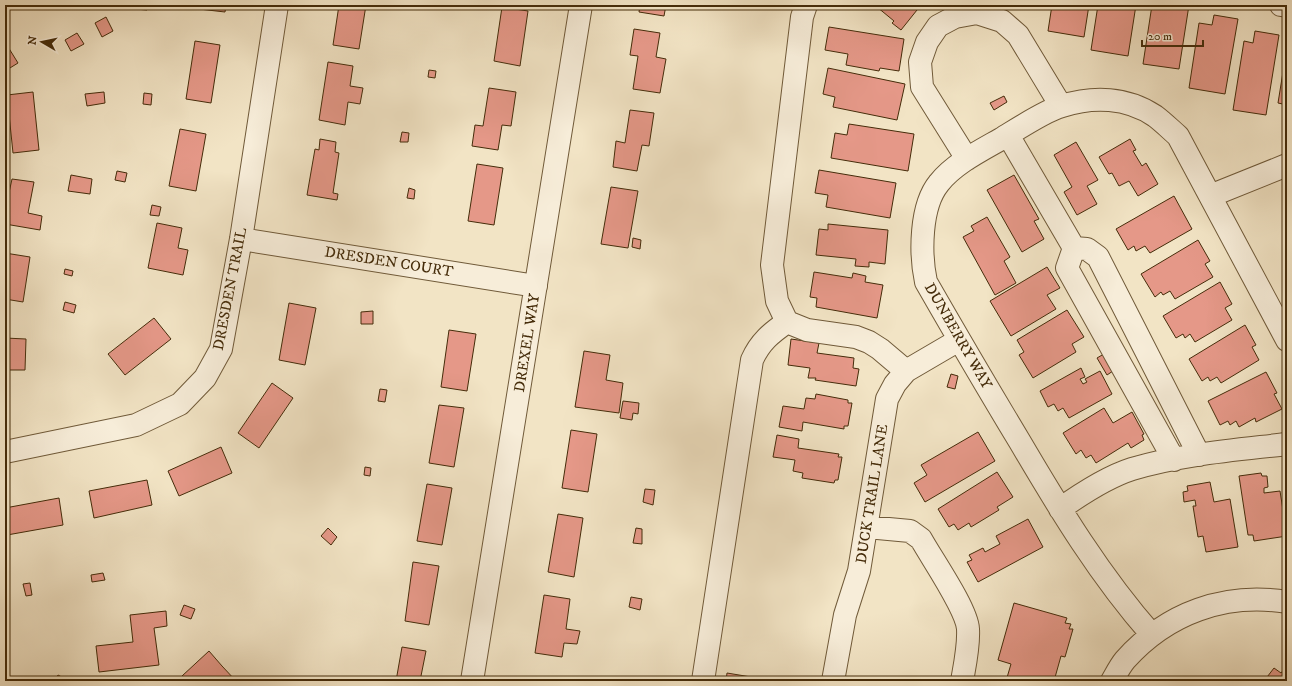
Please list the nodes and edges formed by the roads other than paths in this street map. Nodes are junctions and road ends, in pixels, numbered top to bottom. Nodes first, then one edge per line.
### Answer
1 (277, 5) edge
2 (581, 5) edge
3 (806, 5) edge
4 (1282, 5) edge
5 (1287, 6) edge
6 (1060, 106) junction
7 (1008, 135) junction
8 (967, 159) junction
9 (1287, 164) edge
10 (1210, 196) junction
11 (241, 239) junction
12 (1074, 248) junction
13 (536, 286) junction
14 (787, 322) junction
15 (959, 340) junction
16 (1287, 340) edge
17 (906, 371) junction
18 (1287, 444) edge
19 (5, 452) edge
20 (1199, 455) junction
21 (1174, 460) junction
22 (1060, 509) junction
23 (868, 527) junction
24 (1287, 602) edge
25 (1152, 635) junction
26 (472, 681) edge
27 (703, 681) edge
28 (833, 681) edge
29 (962, 681) edge
30 (1112, 681) edge

1 - 11 street, DRESDEN TRAIL
2 - 13 street, DREXEL WAY
3 - 14 street
4 - 5 street
6 - 7 street, DUNBERRY WAY
6 - 8 street
6 - 10 street, DUNBERRY WAY
7 - 8 street, DUNBERRY WAY
7 - 12 street
8 - 15 street, DUNBERRY WAY
9 - 10 street
10 - 16 street, DUNBERRY WAY
11 - 13 street, DRESDEN COURT
11 - 19 street, DRESDEN TRAIL
12 - 20 street
12 - 21 street
13 - 26 street, DREXEL WAY
14 - 17 street
14 - 27 street
15 - 17 street, DUCK TRAIL LANE
15 - 22 street, DUNBERRY WAY
17 - 23 street, DUCK TRAIL LANE
18 - 20 street
20 - 21 street
21 - 22 street
22 - 25 street, DUNBERRY WAY
23 - 28 street, DUCK TRAIL LANE
23 - 29 street
24 - 25 street
25 - 30 street

